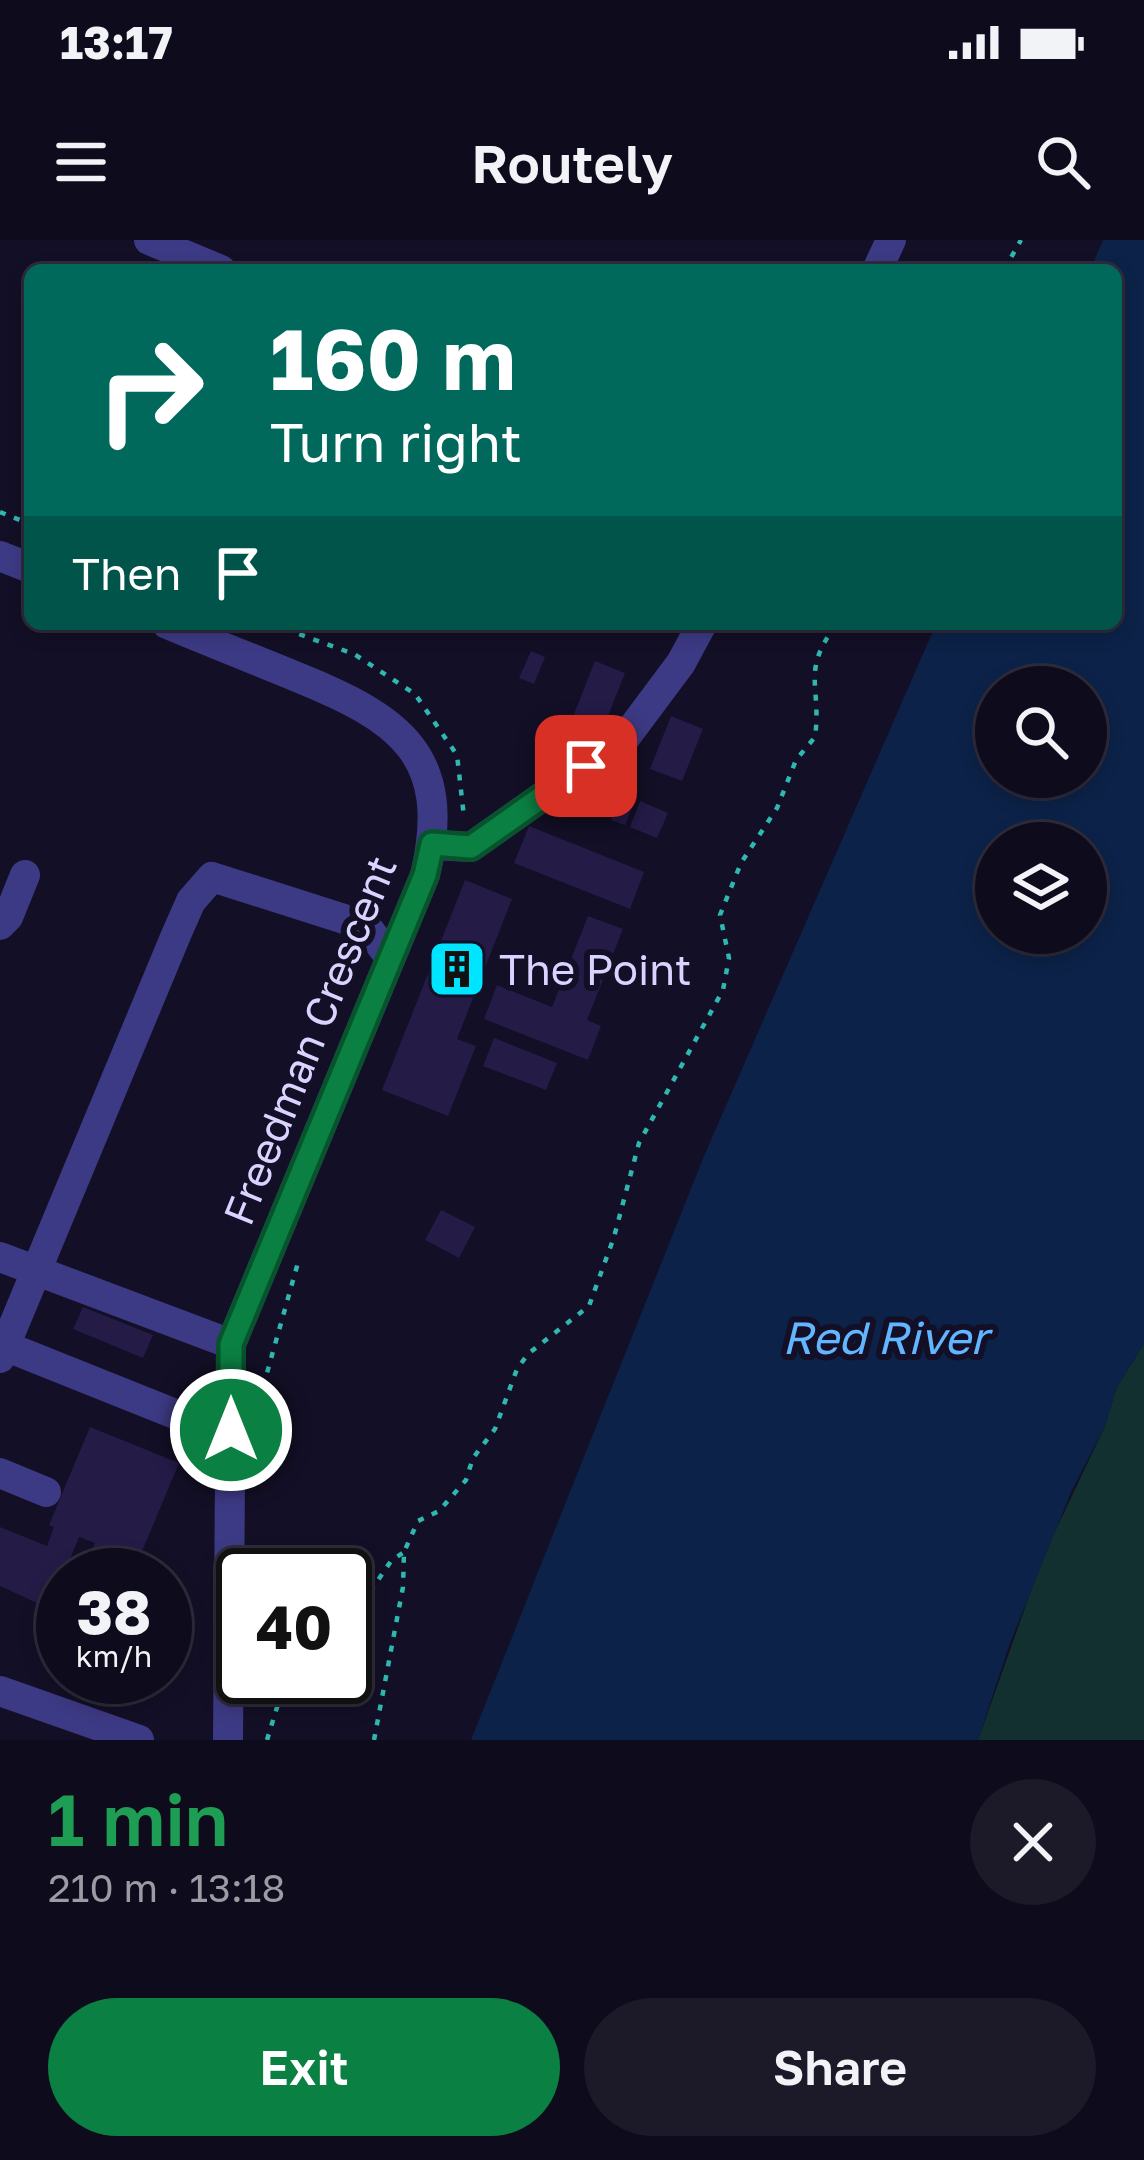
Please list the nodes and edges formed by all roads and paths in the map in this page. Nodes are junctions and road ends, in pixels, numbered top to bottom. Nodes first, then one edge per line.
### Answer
1 (149, 240) edge
2 (207, 264) edge
3 (182, 630) edge
4 (699, 630) edge
5 (832, 630) edge
6 (432, 844) junction
7 (25, 875) dead end
8 (0, 925) edge
9 (389, 956) junction
10 (0, 1257) edge
11 (36, 1273) junction
12 (231, 1344) junction
13 (3, 1352) edge
14 (185, 1418) dead end
15 (0, 1473) edge
16 (46, 1492) dead end
17 (404, 1552) junction
18 (372, 1589) edge
19 (0, 1690) edge
20 (279, 1704) edge
21 (139, 1740) edge
22 (228, 1740) edge
23 (267, 1740) edge
24 (374, 1740) edge

1 - 2 street
3 - 6 street, Freedman Crescent
4 - 6 street
5 - 17 path
6 - 9 street, Freedman Crescent
7 - 8 street
9 - 11 street
9 - 12 street, Freedman Crescent
10 - 11 street
11 - 12 street
11 - 13 street
12 - 22 street, Freedman Crescent
13 - 14 street
15 - 16 street
17 - 18 path
17 - 24 path
19 - 21 street
20 - 23 path

